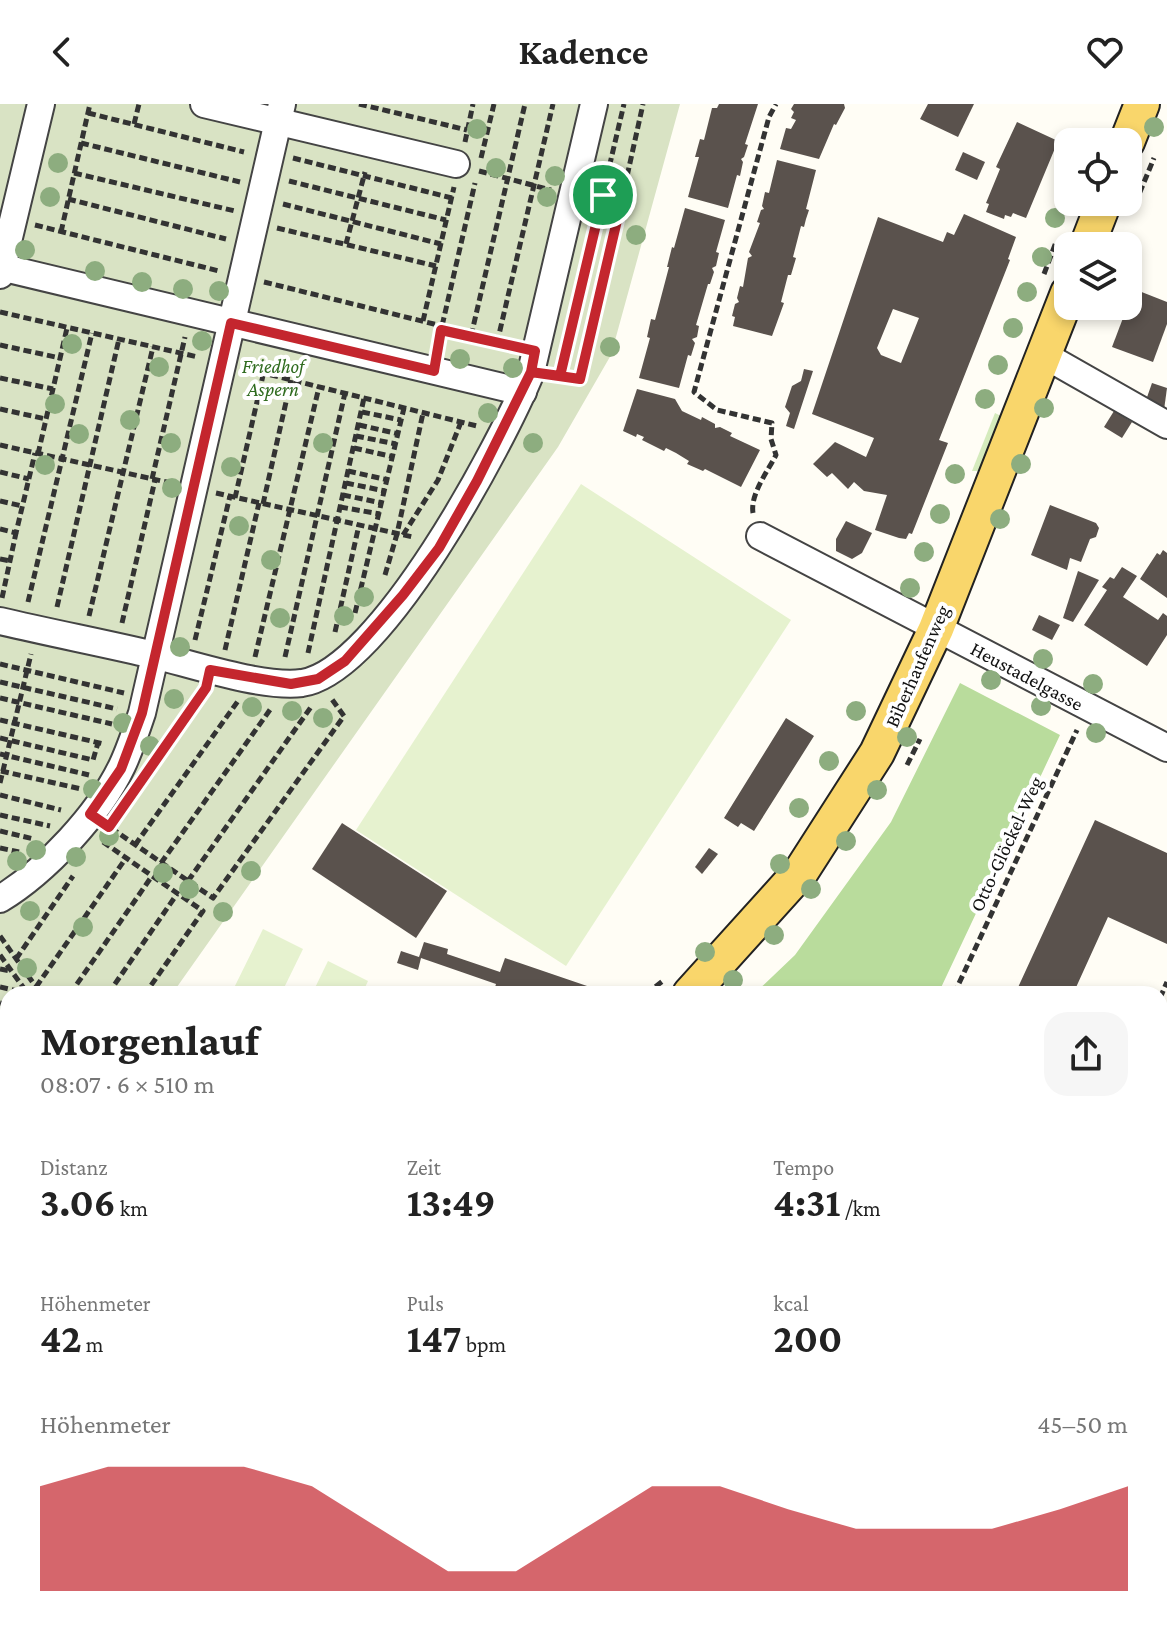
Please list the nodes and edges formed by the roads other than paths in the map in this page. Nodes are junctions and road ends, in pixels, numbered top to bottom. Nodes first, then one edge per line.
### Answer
1 (41, 104) edge
2 (204, 104) edge
3 (594, 104) edge
4 (1142, 104) edge
5 (280, 112) edge
6 (1142, 128) edge
7 (463, 166) road end
8 (1110, 216) edge
9 (1098, 232) edge
10 (1, 270) edge
11 (1058, 320) edge
12 (231, 323) junction
13 (1044, 355) junction
14 (530, 372) junction
15 (1167, 425) edge
16 (760, 536) road end
17 (28, 628) edge
18 (936, 629) junction
19 (154, 655) junction
20 (1167, 748) edge
21 (0, 899) edge
22 (681, 984) edge

1 - 10 street
2 - 5 street
3 - 14 street
4 - 6 main road
5 - 7 street
5 - 12 street
8 - 9 main road
10 - 12 street
11 - 13 main road, Biberhaufenweg
12 - 14 street
12 - 19 street
13 - 15 street
13 - 18 main road, Biberhaufenweg
14 - 19 street
16 - 18 street, Heustadelgasse
17 - 19 street
18 - 20 street, Heustadelgasse
18 - 22 main road, Biberhaufenweg
19 - 21 street

